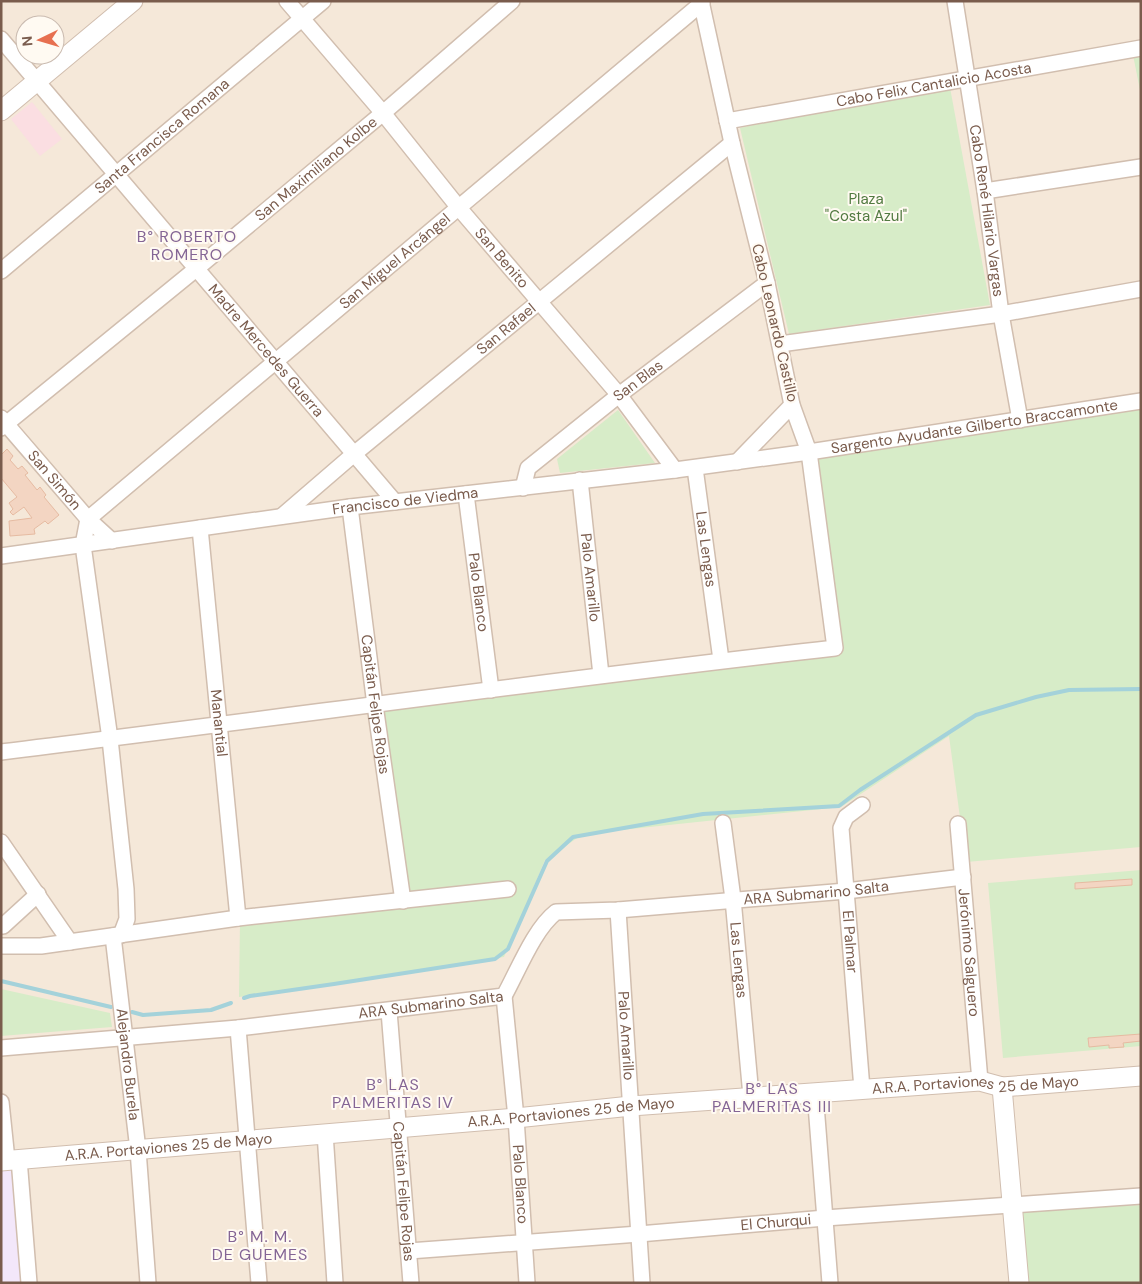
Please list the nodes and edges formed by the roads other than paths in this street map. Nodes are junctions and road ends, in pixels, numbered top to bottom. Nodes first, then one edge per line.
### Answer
1 (133, 1) edge
2 (286, 1) edge
3 (323, 1) edge
4 (512, 1) edge
5 (955, 1) edge
6 (701, 2) edge
7 (302, 19) junction
8 (1, 39) edge
9 (1141, 48) edge
10 (966, 79) junction
11 (37, 82) junction
12 (1, 111) edge
13 (383, 113) junction
14 (727, 121) junction
15 (732, 143) junction
16 (1141, 167) edge
17 (117, 175) junction
18 (985, 191) junction
19 (459, 208) junction
20 (196, 269) junction
21 (1, 271) edge
22 (767, 283) junction
23 (1141, 289) edge
24 (540, 302) junction
25 (1001, 314) junction
26 (780, 344) junction
27 (276, 362) junction
28 (619, 395) junction
29 (1141, 400) edge
30 (792, 405) junction
31 (1020, 420) junction
32 (3, 424) edge
33 (809, 452) junction
34 (354, 454) junction
35 (738, 462) junction
36 (696, 468) junction
37 (675, 470) junction
38 (580, 480) junction
39 (523, 488) junction
40 (466, 494) junction
41 (395, 502) junction
42 (350, 507) junction
43 (282, 516) junction
44 (88, 518) junction
45 (200, 528) junction
46 (112, 541) junction
47 (83, 545) junction
48 (1, 556) edge
49 (721, 660) junction
50 (601, 674) junction
51 (491, 690) junction
52 (375, 705) junction
53 (219, 725) junction
54 (110, 739) junction
55 (1, 752) edge
56 (862, 805) dead end
57 (723, 823) dead end
58 (958, 824) dead end
59 (1, 842) edge
60 (963, 877) junction
61 (508, 889) dead end
62 (846, 891) junction
63 (38, 894) junction
64 (734, 899) junction
65 (403, 901) junction
66 (618, 910) junction
67 (238, 918) junction
68 (2, 925) edge
69 (117, 935) junction
70 (70, 942) junction
71 (1, 946) edge
72 (20, 947) junction
73 (504, 996) junction
74 (389, 1011) junction
75 (238, 1028) junction
76 (125, 1038) junction
77 (1, 1048) edge
78 (1141, 1076) edge
79 (980, 1081) junction
80 (1002, 1087) junction
81 (862, 1089) junction
82 (815, 1092) junction
83 (751, 1096) junction
84 (1, 1102) edge
85 (630, 1106) junction
86 (516, 1118) junction
87 (399, 1127) junction
88 (325, 1133) junction
89 (248, 1140) junction
90 (138, 1150) junction
91 (9, 1160) edge
92 (1141, 1196) edge
93 (1012, 1204) junction
94 (825, 1218) junction
95 (639, 1234) junction
96 (524, 1243) junction
97 (409, 1251) junction
98 (29, 1283) edge
99 (148, 1283) edge
100 (259, 1283) edge
101 (335, 1283) edge
102 (411, 1283) edge
103 (527, 1283) edge
104 (642, 1283) edge
105 (830, 1283) edge
106 (1019, 1283) edge

1 - 11 street
2 - 7 street, San Benito
3 - 7 street, Santa Francisca Romana
4 - 13 street, San Maximiliano Kolbe
5 - 10 street, Cabo René Hilario Vargas
6 - 14 street, Cabo Leonardo Castillo
6 - 19 street, San Miguel Arcángel
7 - 13 street, San Benito
7 - 17 street, Santa Francisca Romana
8 - 11 street, Madre Mercedes Guerra
9 - 10 street, Cabo Felix Cantalicio Acosta
10 - 14 street, Cabo Felix Cantalicio Acosta
10 - 18 street, Cabo René Hilario Vargas
11 - 12 street
11 - 17 street, Madre Mercedes Guerra
13 - 19 street, San Benito
13 - 20 street, San Maximiliano Kolbe
14 - 15 street, Cabo Leonardo Castillo
15 - 22 street, Cabo Leonardo Castillo
15 - 24 street, San Rafael
16 - 18 street
17 - 20 street, Madre Mercedes Guerra
17 - 21 street, Santa Francisca Romana
18 - 25 street, Cabo René Hilario Vargas
19 - 24 street, San Benito
19 - 27 street, San Miguel Arcángel
20 - 27 street, Madre Mercedes Guerra
20 - 32 street, San Maximiliano Kolbe
22 - 26 street, Cabo Leonardo Castillo
22 - 28 street, San Blas
23 - 25 street
24 - 28 street, San Benito
24 - 34 street, San Rafael
25 - 26 street
25 - 31 street, Cabo René Hilario Vargas
26 - 30 street, Cabo Leonardo Castillo
27 - 34 street, Madre Mercedes Guerra
27 - 44 street, San Miguel Arcángel
28 - 37 street, San Benito
28 - 39 street, San Blas
29 - 31 street, Sargento Ayudante Gilberto Braccamonte
30 - 33 street, Cabo Leonardo Castillo
30 - 35 street
31 - 33 street, Sargento Ayudante Gilberto Braccamonte
32 - 44 street, San Simón
33 - 35 street, Francisco de Viedma
33 - 49 street, Cabo Leonardo Castillo
34 - 41 street, Madre Mercedes Guerra
34 - 43 street, San Rafael
35 - 36 street, Francisco de Viedma
36 - 37 street, Francisco de Viedma
36 - 49 street, Las Lengas
37 - 38 street, Francisco de Viedma
38 - 39 street, Francisco de Viedma
38 - 50 street, Palo Amarillo
39 - 40 street, Francisco de Viedma
40 - 41 street, Francisco de Viedma
40 - 51 street, Palo Blanco
41 - 42 street, Francisco de Viedma
42 - 43 street, Francisco de Viedma
42 - 52 street, Capitán Felipe Rojas
43 - 45 street, Francisco de Viedma
44 - 46 street, San Simón
44 - 47 street
45 - 46 street, Francisco de Viedma
45 - 53 street, Manantial
46 - 47 street, Francisco de Viedma
47 - 48 street, Francisco de Viedma
47 - 54 street
49 - 50 street
50 - 51 street
51 - 52 street
52 - 53 street
52 - 65 street, Capitán Felipe Rojas
53 - 54 street
53 - 67 street, Manantial
54 - 55 street
54 - 69 street
56 - 62 street, El Palmar
57 - 64 street, Las Lengas
58 - 60 street, Jerónimo Salguero
59 - 63 street
60 - 62 street, ARA Submarino Salta
60 - 79 street, Jerónimo Salguero
61 - 65 street
62 - 64 street, ARA Submarino Salta
62 - 81 street, El Palmar
63 - 68 street
63 - 70 street
64 - 66 street, ARA Submarino Salta
64 - 83 street, Las Lengas
65 - 67 street
66 - 73 street, ARA Submarino Salta
66 - 85 street, Palo Amarillo
67 - 69 street
68 - 72 street
69 - 70 street
69 - 76 street, Alejandro Burela
70 - 72 street
71 - 72 street
73 - 74 street, ARA Submarino Salta
73 - 86 street, Palo Blanco
74 - 75 street, ARA Submarino Salta
74 - 87 street, Capitán Felipe Rojas
75 - 76 street, ARA Submarino Salta
75 - 89 street
76 - 77 street, ARA Submarino Salta
76 - 90 street, Alejandro Burela
78 - 80 street, A.R.A. Portaviones 25 de Mayo
79 - 80 street, A.R.A. Portaviones 25 de Mayo
79 - 81 street, A.R.A. Portaviones 25 de Mayo
80 - 93 street
81 - 82 street, A.R.A. Portaviones 25 de Mayo
82 - 83 street, A.R.A. Portaviones 25 de Mayo
82 - 94 street
83 - 85 street, A.R.A. Portaviones 25 de Mayo
84 - 91 street
85 - 86 street, A.R.A. Portaviones 25 de Mayo
85 - 95 street, Palo Amarillo
86 - 87 street, A.R.A. Portaviones 25 de Mayo
86 - 96 street, Palo Blanco
87 - 88 street, A.R.A. Portaviones 25 de Mayo
87 - 97 street, Capitán Felipe Rojas
88 - 89 street, A.R.A. Portaviones 25 de Mayo
88 - 101 street
89 - 90 street, A.R.A. Portaviones 25 de Mayo
89 - 100 street
90 - 91 street, A.R.A. Portaviones 25 de Mayo
90 - 99 street, Alejandro Burela
91 - 98 street
92 - 93 street, El Churqui
93 - 94 street, El Churqui
93 - 106 street
94 - 95 street, El Churqui
94 - 105 street
95 - 96 street, El Churqui
95 - 104 street, Palo Amarillo
96 - 97 street, El Churqui
96 - 103 street, Palo Blanco
97 - 102 street, Capitán Felipe Rojas

